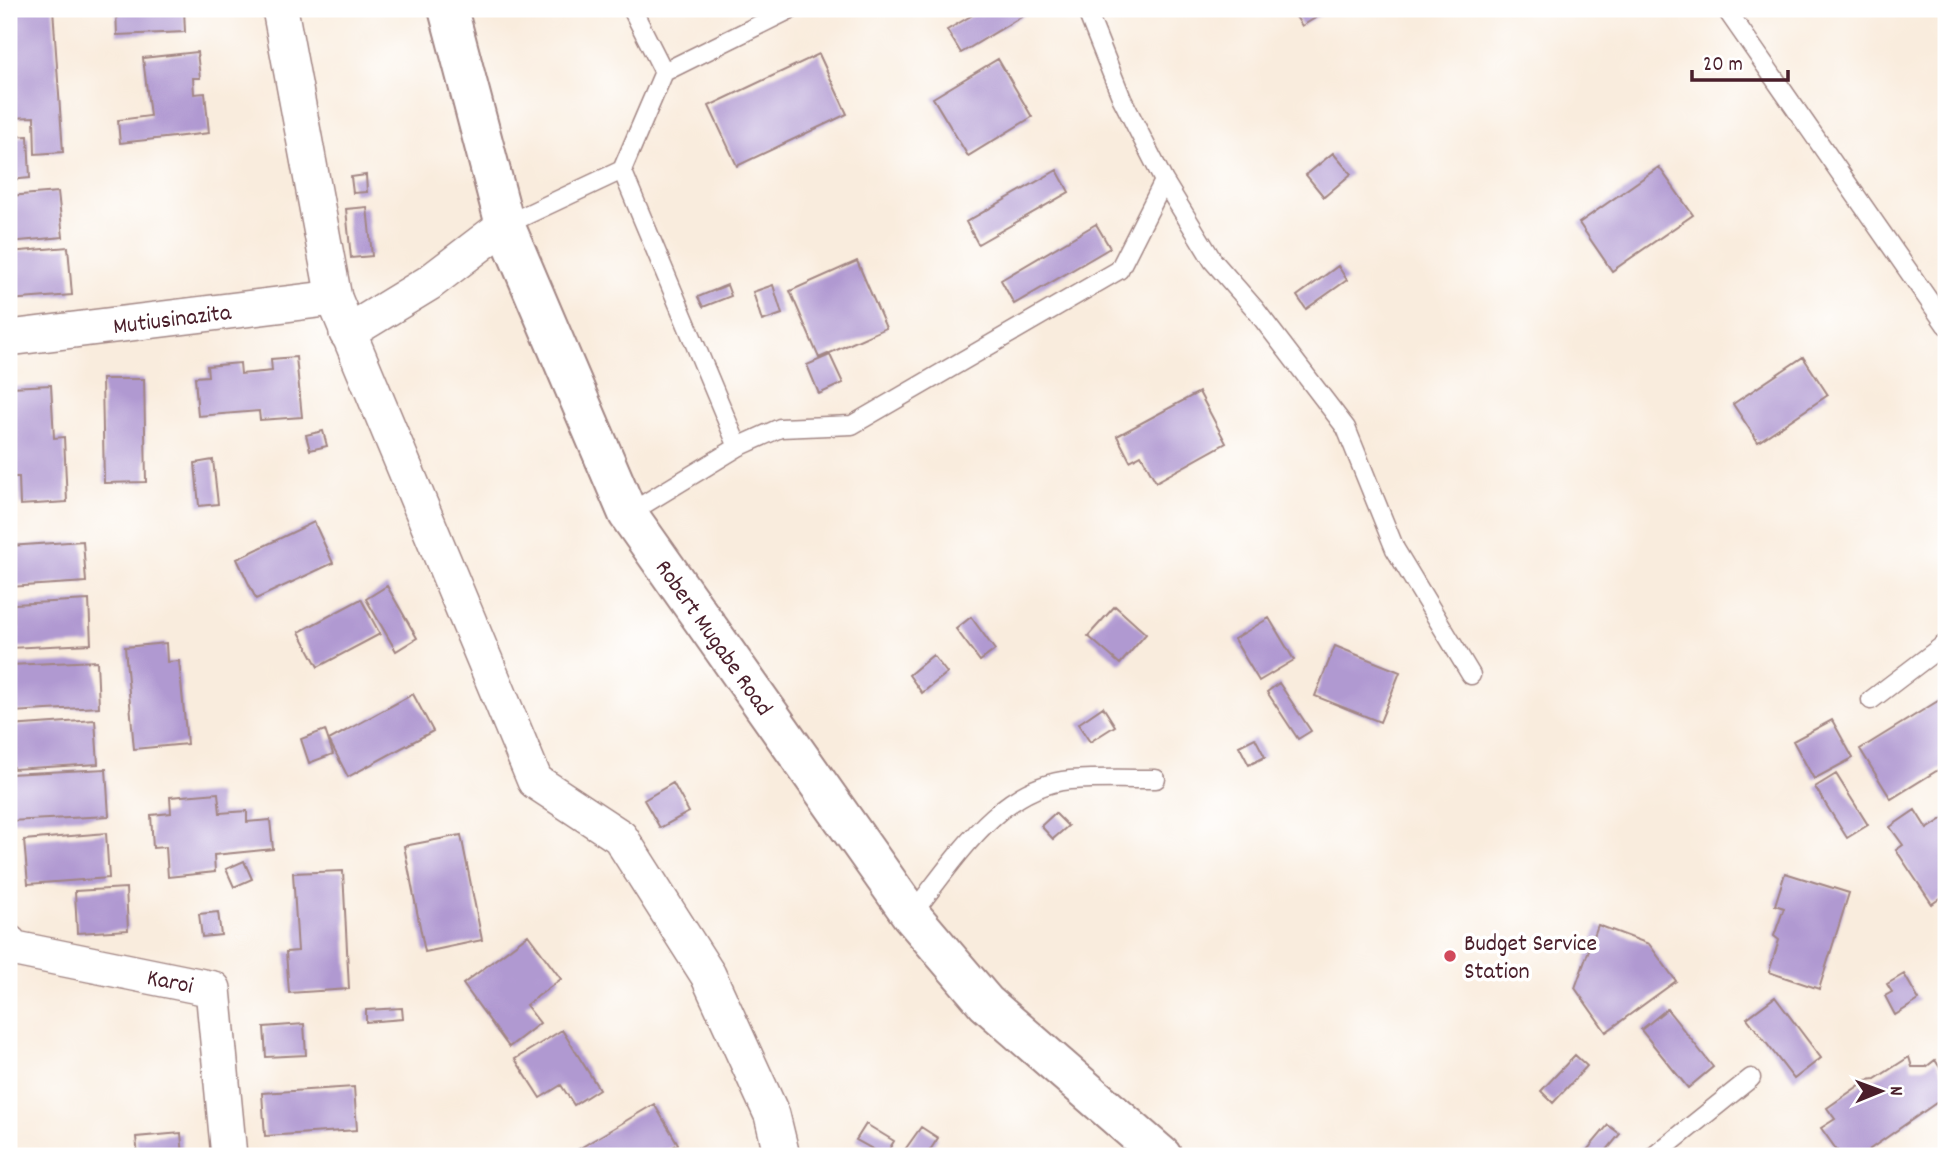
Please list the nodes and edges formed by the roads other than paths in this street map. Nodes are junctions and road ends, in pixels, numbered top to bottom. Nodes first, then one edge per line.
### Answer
1 (280, 9) edge
2 (448, 9) edge
3 (632, 9) edge
4 (791, 9) edge
5 (1086, 9) edge
6 (1726, 9) edge
7 (664, 72) junction
8 (622, 170) junction
9 (1164, 181) junction
10 (505, 225) junction
11 (334, 298) junction
12 (1946, 325) edge
13 (347, 333) junction
14 (9, 338) edge
15 (738, 447) junction
16 (628, 514) junction
17 (1946, 643) edge
18 (1471, 675) dead end
19 (1871, 700) dead end
20 (1156, 779) dead end
21 (911, 915) junction
22 (10, 947) edge
23 (1751, 1079) dead end
24 (229, 1156) edge
25 (782, 1156) edge
26 (1161, 1156) edge
27 (1654, 1156) edge

1 - 11 street
2 - 10 main road, Robert Mugabe Road
3 - 7 lane
4 - 7 lane
5 - 9 lane
6 - 12 lane
7 - 8 lane
8 - 10 lane
8 - 15 lane
9 - 15 lane
9 - 18 lane
10 - 13 street
10 - 16 main road, Robert Mugabe Road
11 - 13 street
11 - 14 street, Mutiusinazita
13 - 25 street
15 - 16 lane
16 - 21 main road, Robert Mugabe Road
17 - 19 lane
20 - 21 lane
21 - 26 main road, Robert Mugabe Road
22 - 24 street, Karoi
23 - 27 lane

